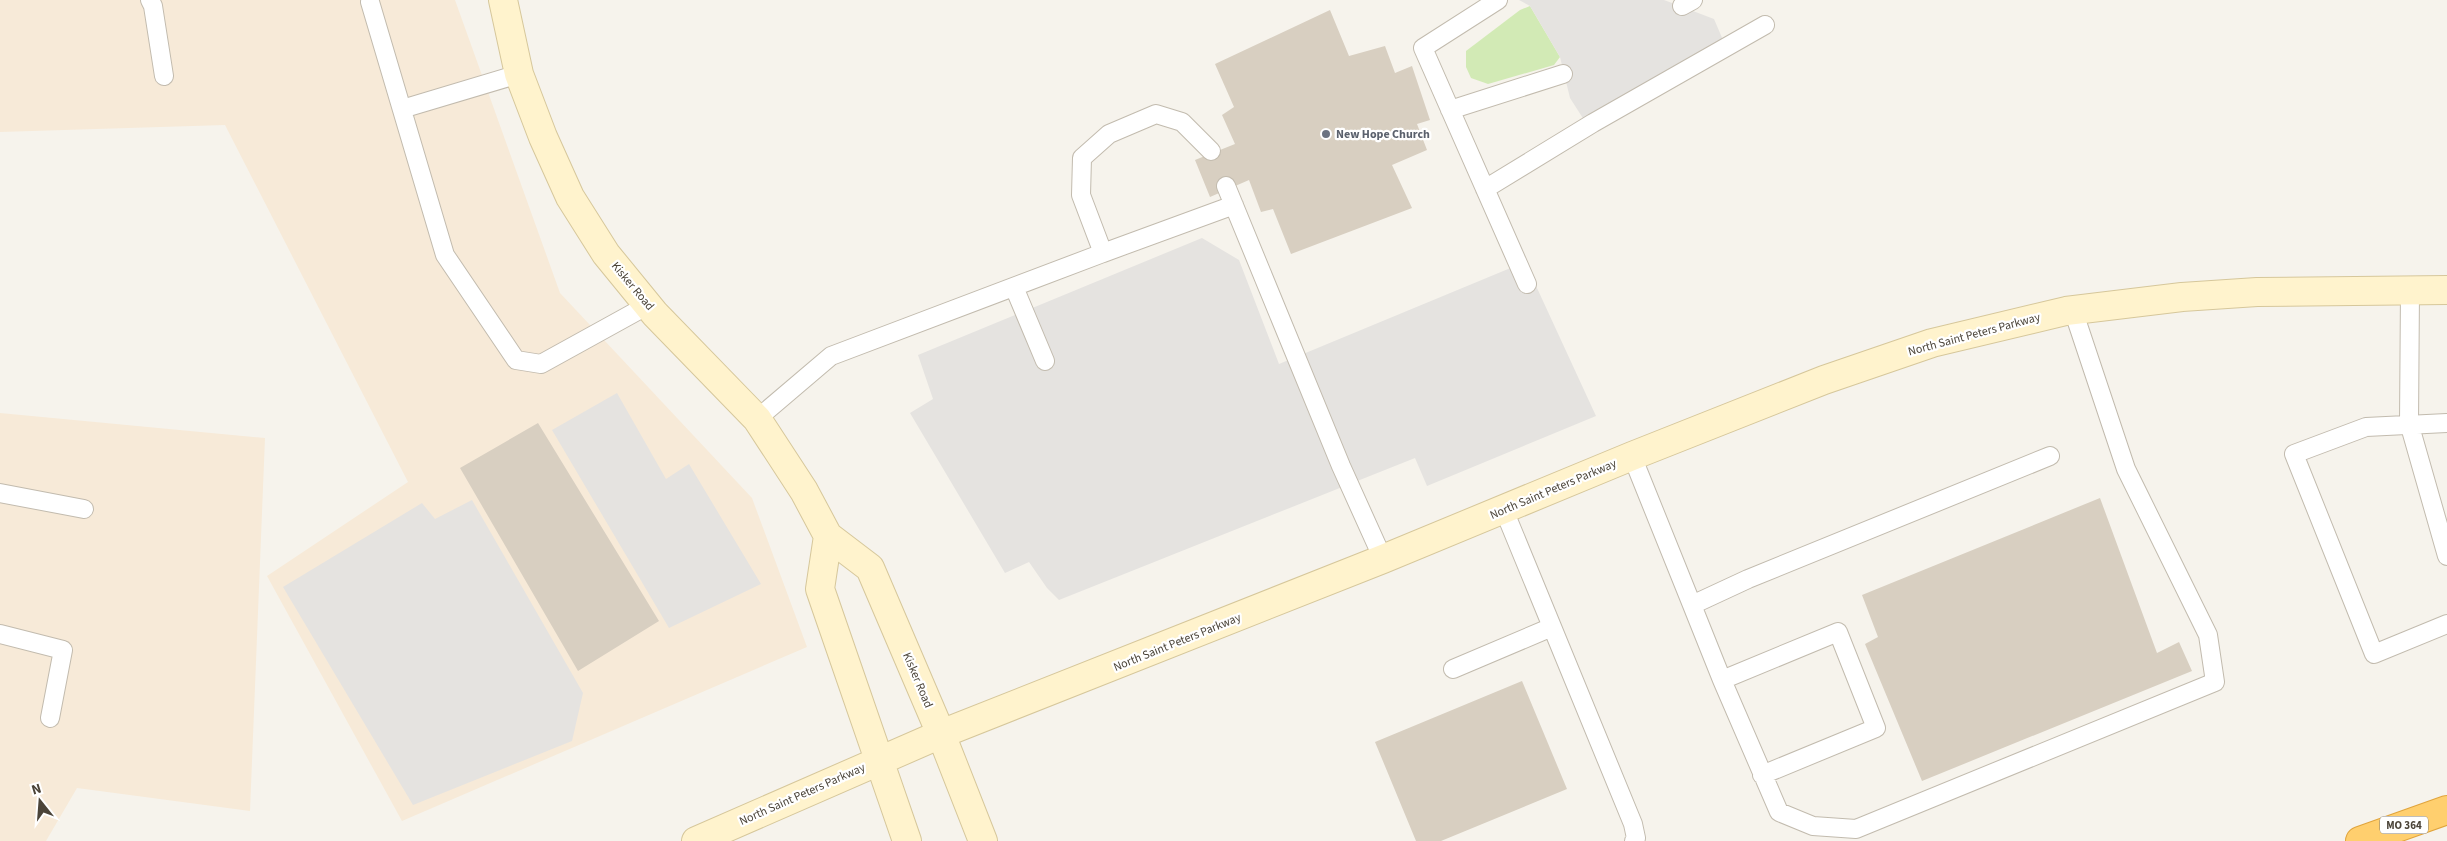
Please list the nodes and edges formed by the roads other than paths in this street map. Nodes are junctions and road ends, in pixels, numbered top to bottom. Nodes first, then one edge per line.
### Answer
1 (150, 0) edge
2 (503, 0) edge
3 (1498, 0) edge
4 (370, 2) dead end
5 (1765, 25) dead end
6 (519, 74) junction
7 (1563, 74) dead end
8 (164, 76) dead end
9 (402, 109) junction
10 (1450, 110) junction
11 (1212, 151) dead end
12 (1226, 186) dead end
13 (1485, 189) junction
14 (1234, 205) junction
15 (1104, 253) junction
16 (1527, 284) dead end
17 (1014, 287) junction
18 (2410, 290) junction
19 (2447, 290) edge
20 (648, 305) junction
21 (2073, 310) junction
22 (1045, 361) dead end
23 (757, 419) junction
24 (2410, 423) junction
25 (2447, 423) edge
26 (1632, 456) junction
27 (2050, 456) dead end
28 (0, 492) edge
29 (84, 509) dead end
30 (1504, 510) junction
31 (828, 536) junction
32 (2447, 556) edge
33 (1383, 559) junction
34 (1692, 605) junction
35 (2447, 624) edge
36 (1552, 627) junction
37 (0, 634) edge
38 (1452, 669) dead end
39 (1722, 680) junction
40 (50, 718) dead end
41 (941, 734) junction
42 (878, 761) junction
43 (1762, 775) junction
44 (2447, 810) edge
45 (696, 841) edge
46 (907, 841) edge
47 (983, 841) edge
48 (1634, 841) edge
49 (2360, 841) edge

1 - 8 lane
2 - 6 main road, Kisker Road
3 - 10 lane
4 - 9 lane
5 - 13 lane
6 - 9 lane
6 - 20 main road, Kisker Road
7 - 10 lane
9 - 20 lane
10 - 13 lane
11 - 15 lane
12 - 14 lane
13 - 16 lane
14 - 15 lane
14 - 33 lane
15 - 17 lane
17 - 22 lane
17 - 23 lane
18 - 19 main road, North Saint Peters Parkway
18 - 21 main road, North Saint Peters Parkway
18 - 24 lane
20 - 23 main road, Kisker Road
21 - 26 main road, North Saint Peters Parkway
21 - 43 lane
23 - 31 main road, Kisker Road
24 - 25 lane
24 - 32 lane
24 - 35 lane
26 - 30 main road, North Saint Peters Parkway
26 - 34 lane
27 - 34 lane
28 - 29 lane
30 - 33 main road, North Saint Peters Parkway
30 - 36 lane
31 - 41 main road, Kisker Road
31 - 42 main road
33 - 41 main road, North Saint Peters Parkway
34 - 39 lane
36 - 38 lane
36 - 48 lane
37 - 40 lane
39 - 43 lane
39 - 43 lane
41 - 42 main road, North Saint Peters Parkway
41 - 47 main road, Kisker Road
42 - 45 main road, North Saint Peters Parkway
42 - 46 main road
44 - 49 highway, MO 364

